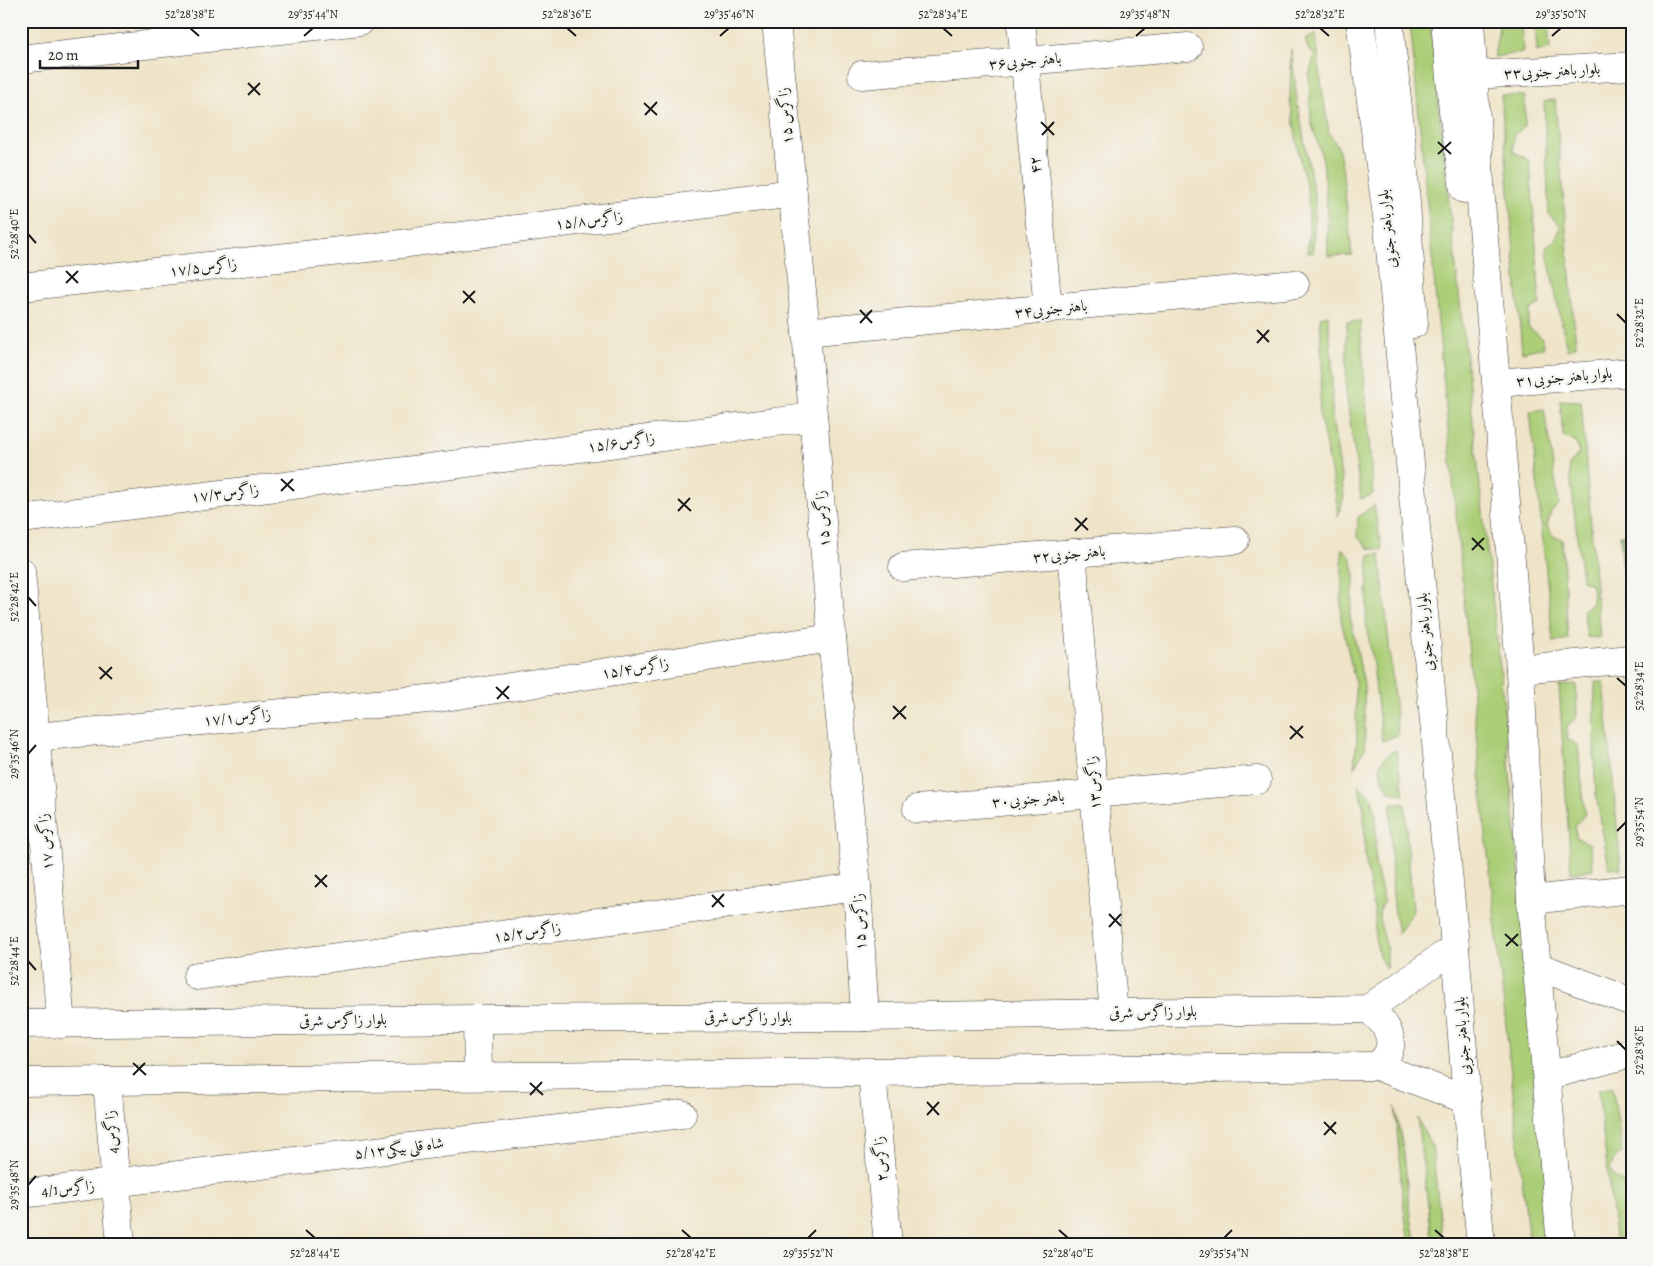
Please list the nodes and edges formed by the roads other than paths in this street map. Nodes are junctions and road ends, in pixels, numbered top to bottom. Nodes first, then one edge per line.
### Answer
1 (360, 21) edge
2 (776, 21) edge
3 (1021, 21) edge
4 (1360, 21) edge
5 (1389, 21) edge
6 (1445, 21) edge
7 (1470, 21) edge
8 (1188, 47) dead end
9 (21, 59) edge
10 (1025, 61) junction
11 (1632, 66) edge
12 (862, 75) dead end
13 (1473, 76) junction
14 (793, 193) junction
15 (385, 246) joint
16 (1295, 284) dead end
17 (21, 288) edge
18 (1048, 309) junction
19 (806, 332) junction
20 (1632, 372) edge
21 (1497, 383) junction
22 (813, 417) junction
23 (1504, 467) junction
24 (429, 468) joint
25 (1411, 479) junction
26 (21, 519) edge
27 (1235, 540) dead end
28 (1072, 553) junction
29 (903, 567) dead end
30 (21, 571) edge
31 (832, 638) junction
32 (24, 641) edge
33 (1632, 659) edge
34 (1520, 669) junction
35 (438, 698) joint
36 (36, 737) junction
37 (1257, 780) dead end
38 (1094, 794) junction
39 (917, 809) dead end
40 (857, 887) junction
41 (1632, 889) edge
42 (1531, 900) junction
43 (1455, 947) junction
44 (1537, 966) junction
45 (197, 976) dead end
46 (1632, 1002) edge
47 (1368, 1009) junction
48 (1114, 1013) junction
49 (864, 1017) junction
50 (477, 1018) junction
51 (21, 1024) edge
52 (60, 1024) junction
53 (1632, 1053) edge
54 (1376, 1066) junction
55 (872, 1073) junction
56 (478, 1076) junction
57 (1547, 1076) junction
58 (107, 1081) junction
59 (21, 1082) edge
60 (1467, 1100) junction
61 (682, 1114) dead end
62 (116, 1182) junction
63 (21, 1194) edge
64 (121, 1245) edge
65 (888, 1245) edge
66 (1481, 1245) edge
67 (1561, 1245) edge

1 - 9 street
2 - 14 street, زاگرس ۱۵
3 - 10 street, ۴۲
4 - 25 street, بلوار باهنر جنوبی
5 - 25 street
6 - 23 street
7 - 13 street
8 - 10 street, باهنر جنوبی۳۶
10 - 12 street, باهنر جنوبی۳۶
10 - 18 street, ۴۲
11 - 13 street, بلوار باهنر جنوبی۳۳
13 - 21 street
14 - 15 street, زاگرس۱۵/۸
14 - 19 street, زاگرس ۱۵
15 - 17 street, زاگرس۱۷/۵
16 - 18 street, باهنر جنوبی۳۴
18 - 19 street, باهنر جنوبی۳۴
19 - 22 street, زاگرس ۱۵
20 - 21 street, بلوار باهنر جنوبی۳۱
21 - 23 street
22 - 24 street, زاگرس۱۵/۶
22 - 31 street, زاگرس ۱۵
23 - 34 street
24 - 26 street, زاگرس۱۷/۳
25 - 43 street, بلوار باهنر جنوبی
27 - 28 street, باهنر جنوبی۳۲
28 - 29 street, باهنر جنوبی۳۲
28 - 38 street, زاگرس۱۳
30 - 32 street, زاگرس ۱۷
31 - 35 street, زاگرس۱۵/۴
31 - 40 street, زاگرس ۱۵
32 - 36 street, زاگرس ۱۷
33 - 34 street
34 - 42 street
35 - 36 street, زاگرس۱۷/۱
36 - 52 street, زاگرس ۱۷
37 - 38 street, باهنر جنوبی۳۰
38 - 39 street, باهنر جنوبی۳۰
38 - 48 street, زاگرس۱۳
40 - 45 street, زاگرس۱۵/۲
40 - 49 street, زاگرس ۱۵
41 - 42 street
42 - 44 street
43 - 47 street
43 - 60 street, بلوار باهنر جنوبی
44 - 46 street
44 - 57 street
47 - 48 street, بلوار زاگرس شرقی
47 - 54 street
48 - 49 street, بلوار زاگرس شرقی
49 - 50 street, بلوار زاگرس شرقی
50 - 52 street, بلوار زاگرس شرقی
50 - 56 street
51 - 52 street, بلوار زاگرس شرقی
53 - 57 street
54 - 55 street
54 - 60 street
55 - 56 street
55 - 65 street, زاگرس۲
56 - 58 street
57 - 67 street
58 - 59 street
58 - 62 street, 4زاگرس
60 - 66 street, بلوار باهنر جنوبی
61 - 62 street, شاه قلی بیگی۵/۱۳
62 - 63 street, 4/1زاگرس
62 - 64 street, 4زاگرس

